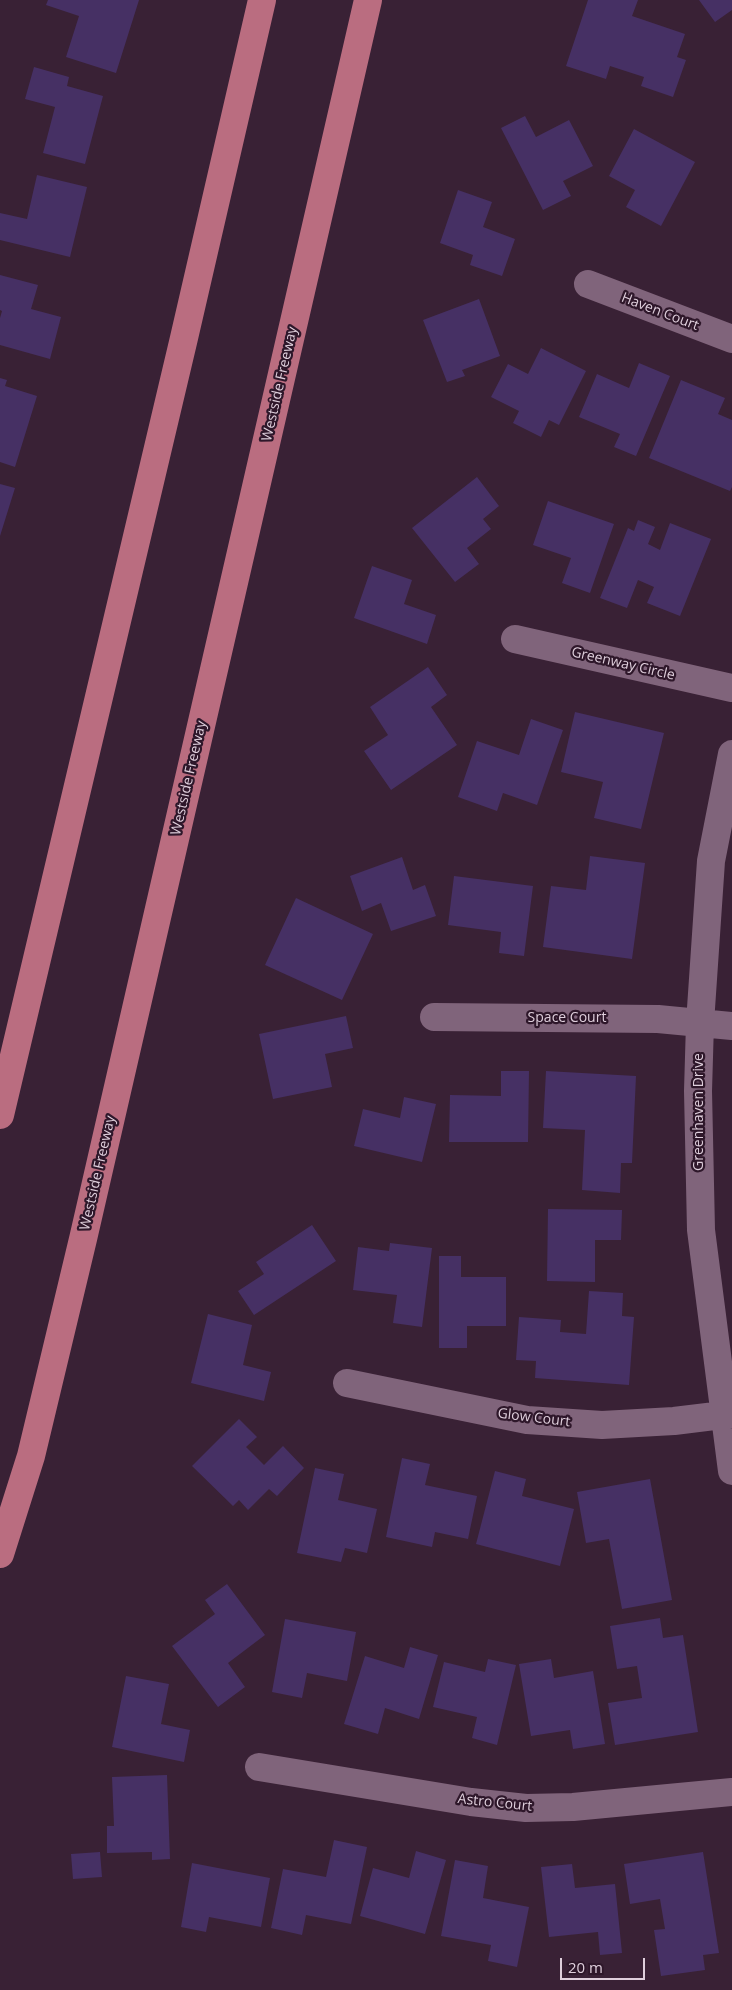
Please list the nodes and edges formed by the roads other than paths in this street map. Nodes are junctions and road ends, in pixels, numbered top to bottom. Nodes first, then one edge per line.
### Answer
1 (262, 0) edge
2 (368, 0) edge
3 (588, 284) dead end
4 (732, 339) edge
5 (515, 639) dead end
6 (732, 688) edge
7 (732, 754) edge
8 (434, 1017) dead end
9 (700, 1023) junction
10 (732, 1026) edge
11 (0, 1115) edge
12 (347, 1383) dead end
13 (728, 1414) edge
14 (732, 1471) edge
15 (0, 1554) edge
16 (259, 1767) dead end
17 (732, 1792) edge

1 - 11 highway
2 - 15 highway, Westside Freeway
3 - 4 street, Haven Court
5 - 6 street, Greenway Circle
7 - 9 street, Greenhaven Drive
8 - 9 street, Space Court
9 - 10 street, Space Court
9 - 13 street, Greenhaven Drive
12 - 13 street, Glow Court
13 - 14 street, Greenhaven Drive
16 - 17 street, Astro Court

